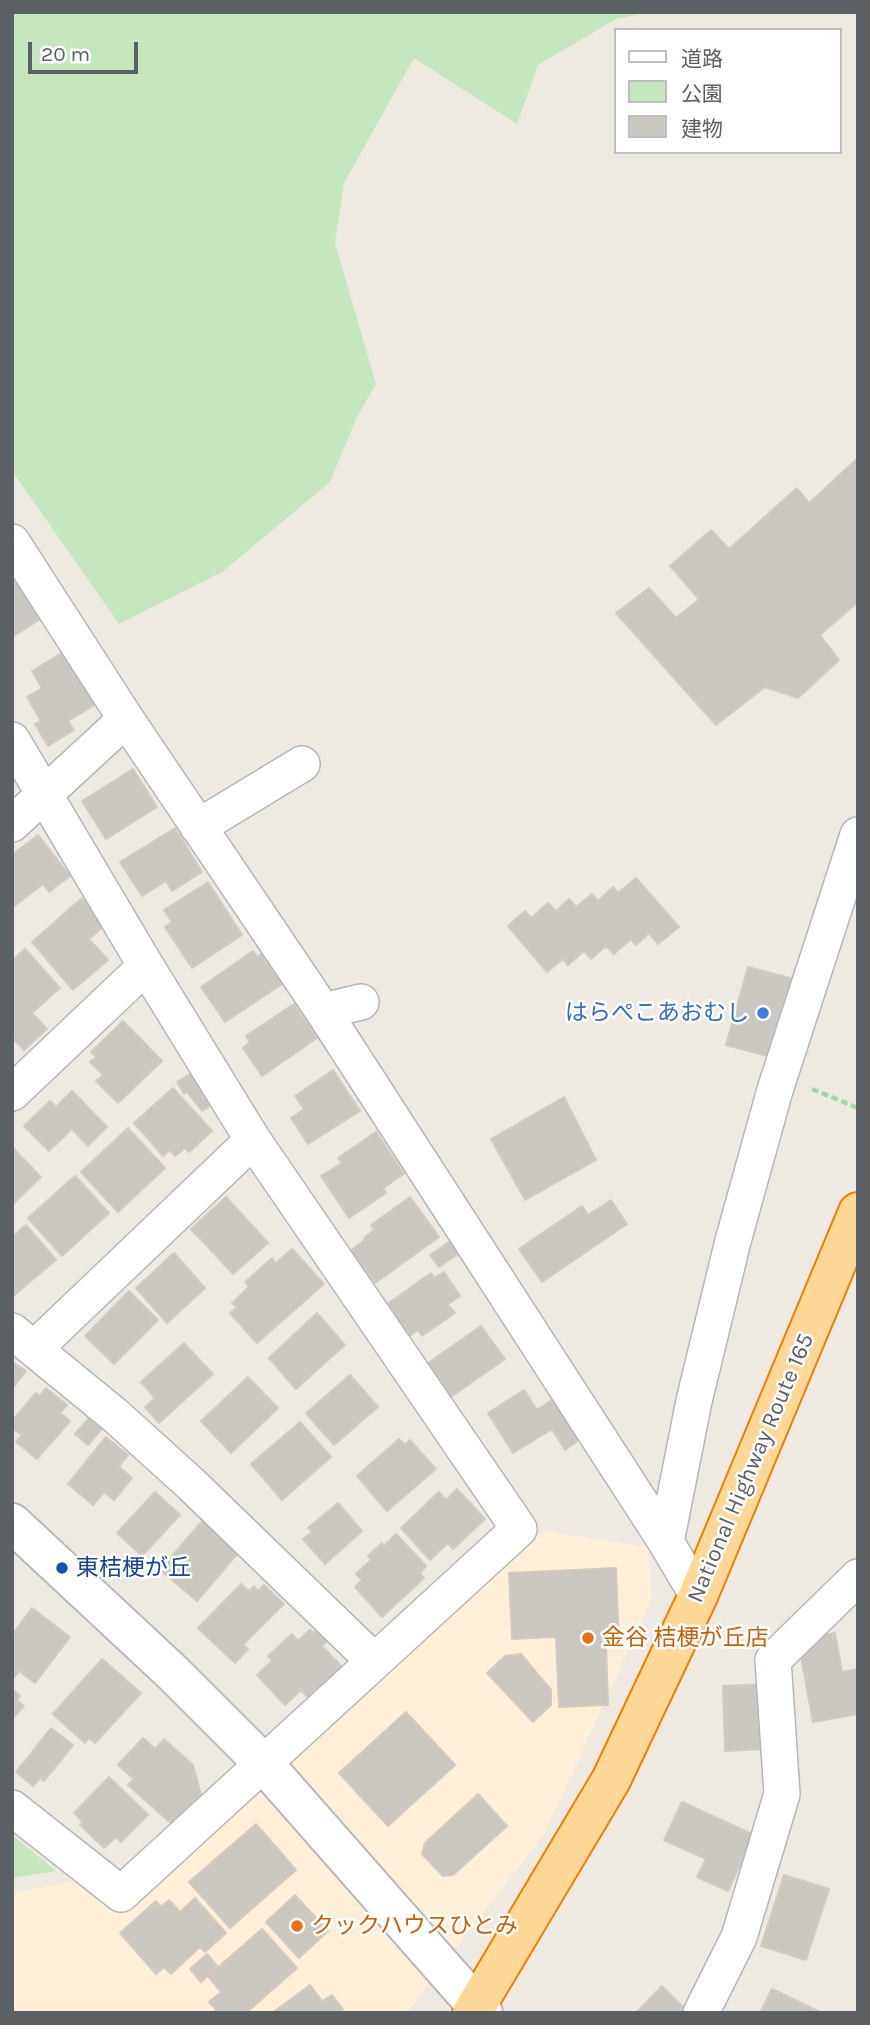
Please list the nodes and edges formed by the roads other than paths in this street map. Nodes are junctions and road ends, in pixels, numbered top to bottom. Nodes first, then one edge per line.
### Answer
1 (12, 542) edge
2 (126, 719) junction
3 (12, 740) edge
4 (302, 764) dead end
5 (44, 794) junction
6 (12, 824) edge
7 (198, 827) junction
8 (858, 835) edge
9 (146, 966) junction
10 (361, 1002) dead end
11 (323, 1011) junction
12 (12, 1093) edge
13 (253, 1140) junction
14 (858, 1212) edge
15 (24, 1340) edge
16 (12, 1523) edge
17 (666, 1542) junction
18 (858, 1577) edge
19 (698, 1596) junction
20 (374, 1661) junction
21 (264, 1764) junction
22 (12, 1808) edge
23 (477, 2010) edge
24 (701, 2013) edge

1 - 2 street
2 - 5 street
2 - 7 street
3 - 5 street
4 - 7 street
5 - 6 street
5 - 9 street
7 - 11 street
8 - 17 street
9 - 12 street
9 - 13 street
10 - 11 street
11 - 17 street
13 - 15 street
13 - 20 street
14 - 19 highway, National Highway Route 165
15 - 20 street
16 - 21 street
17 - 19 street
18 - 24 street
19 - 23 highway, National Highway Route 165
20 - 21 street
21 - 22 street
21 - 23 street

